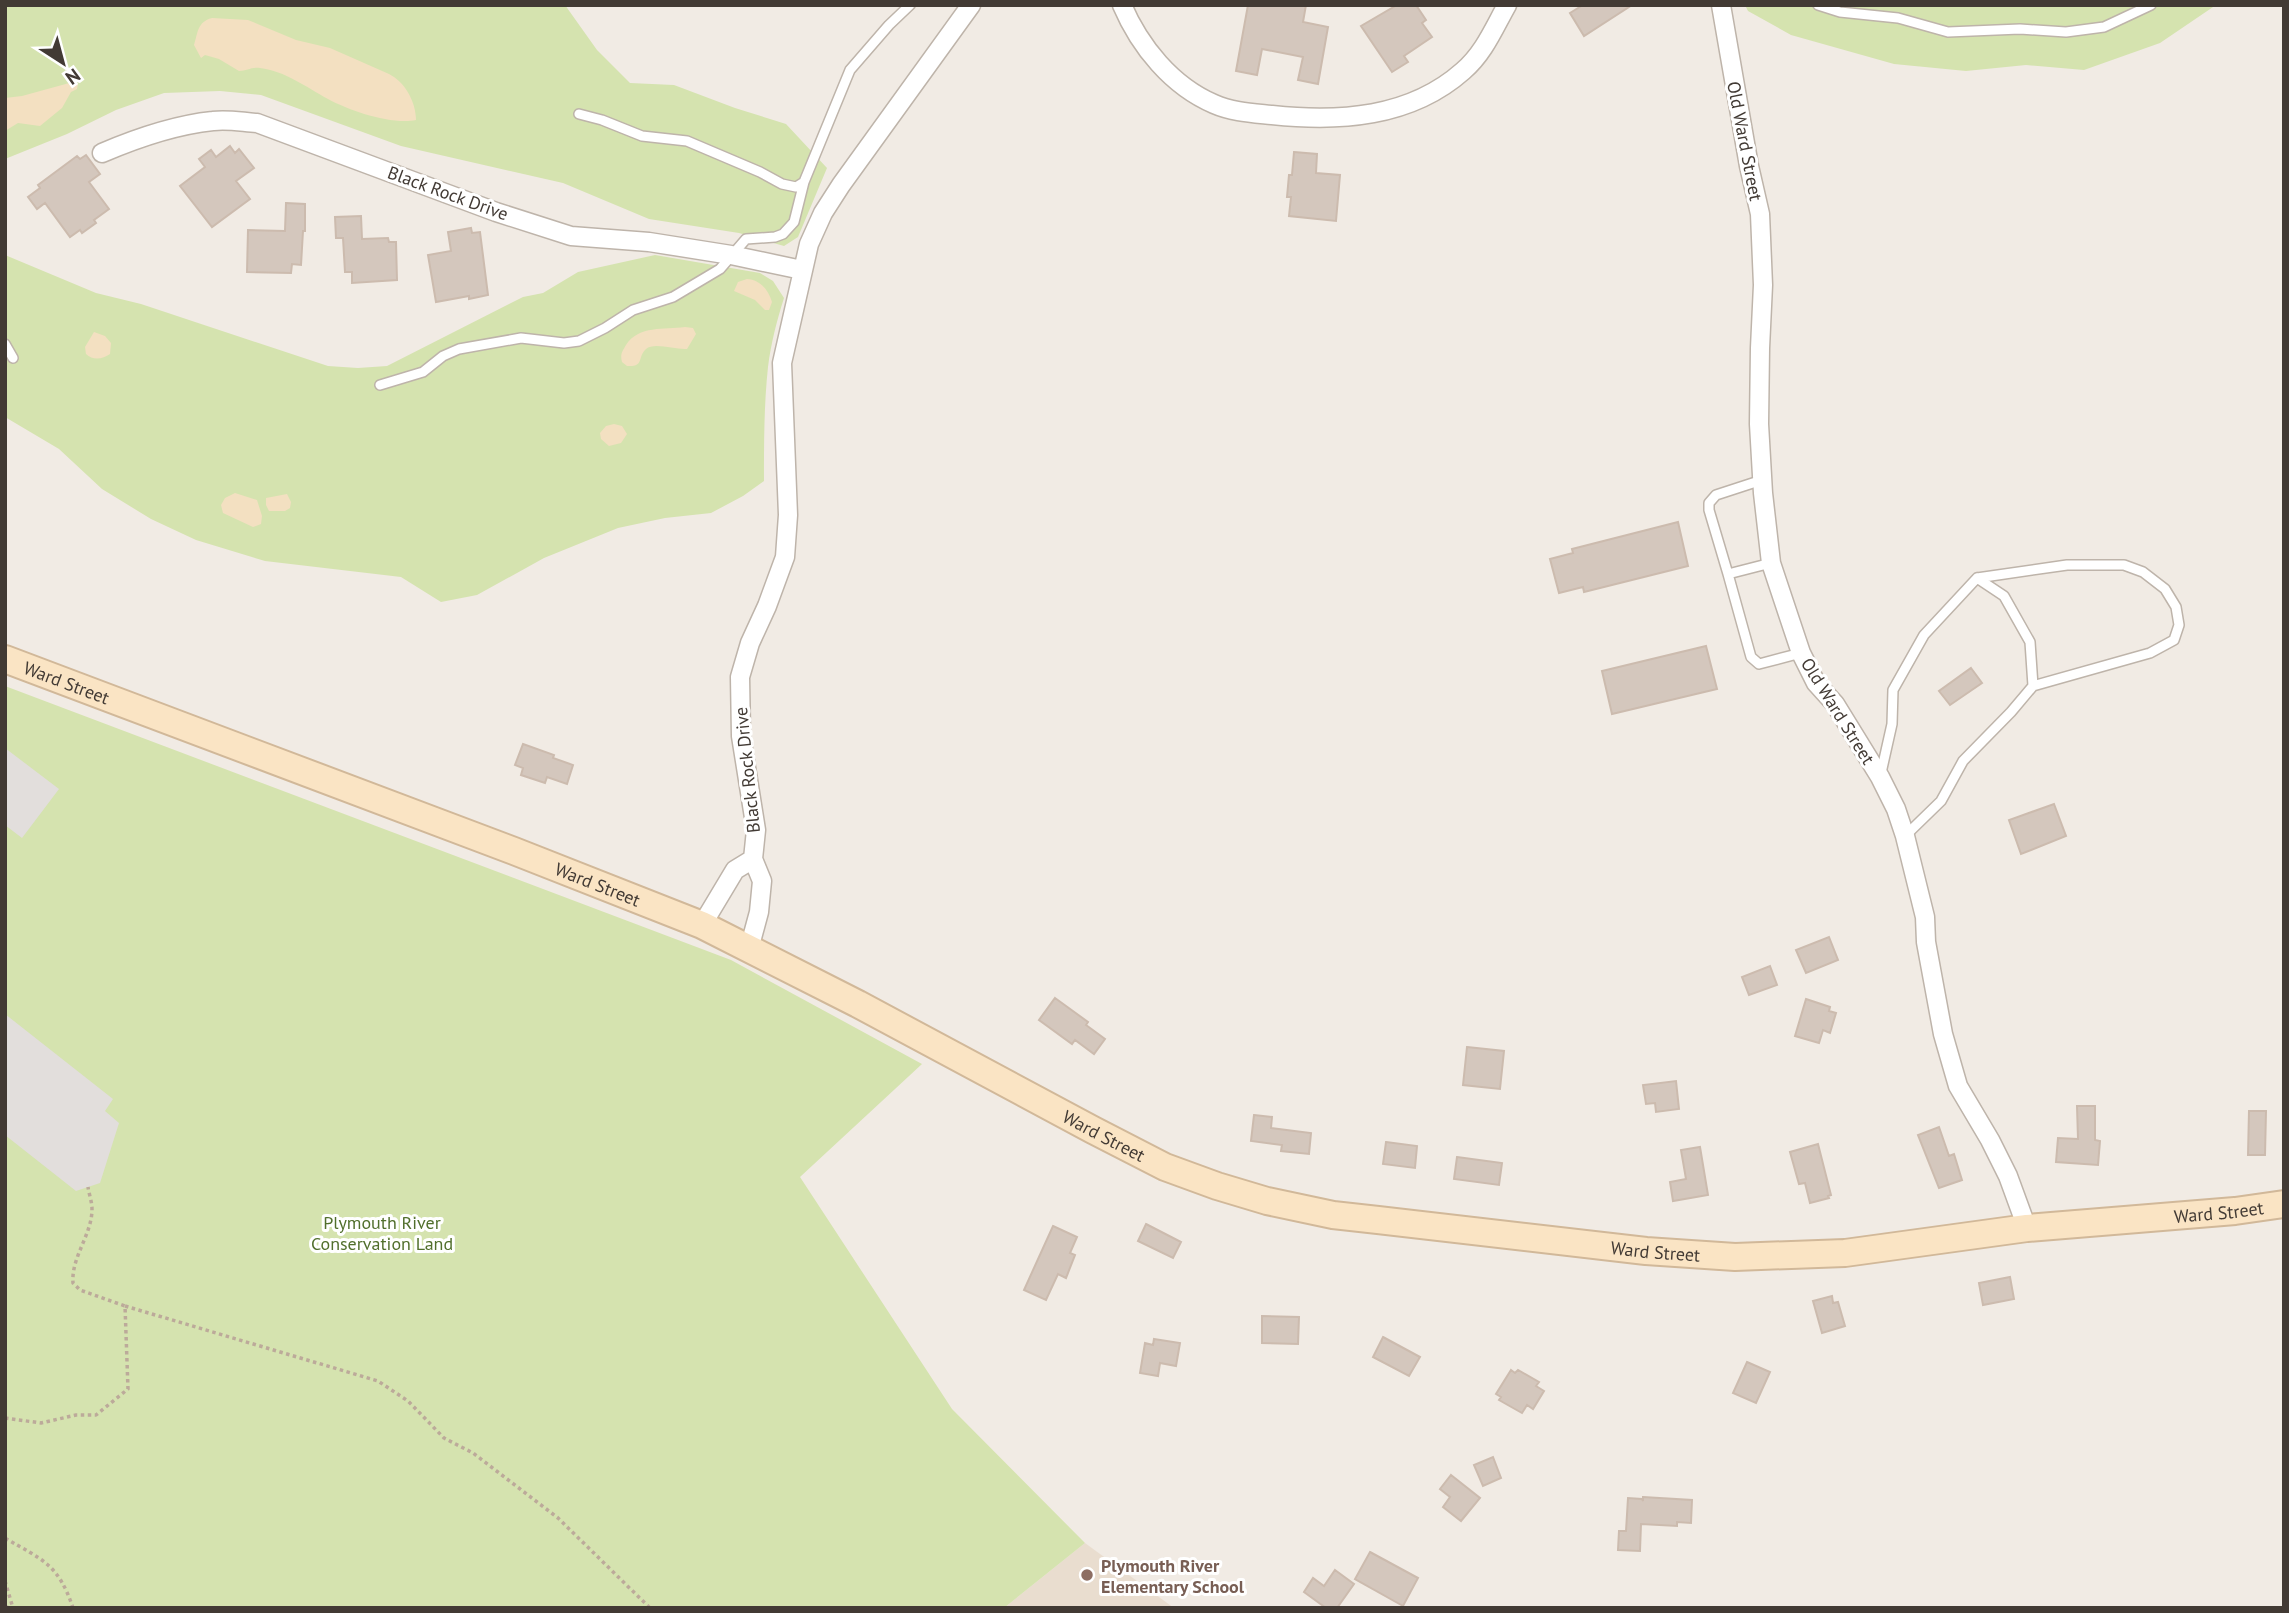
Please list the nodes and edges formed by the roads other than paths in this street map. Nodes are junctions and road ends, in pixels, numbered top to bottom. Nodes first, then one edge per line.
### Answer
1 (910, 5) edge
2 (971, 5) edge
3 (1122, 5) edge
4 (1507, 5) edge
5 (1721, 5) edge
6 (1818, 5) edge
7 (2151, 5) edge
8 (579, 114) dead end
9 (102, 153) dead end
10 (804, 182) junction
11 (731, 255) junction
12 (802, 270) junction
13 (5, 344) edge
14 (13, 358) dead end
15 (380, 385) dead end
16 (1762, 480) junction
17 (1771, 563) junction
18 (1728, 574) junction
19 (1976, 578) junction
20 (1801, 653) junction
21 (5, 659) edge
22 (2032, 686) junction
23 (1880, 777) junction
24 (1905, 836) junction
25 (752, 859) junction
26 (702, 926) junction
27 (749, 948) junction
28 (2284, 1204) edge
29 (2027, 1228) junction

1 - 10 lane
2 - 12 street, Black Rock Drive
3 - 4 street
5 - 16 street, Old Ward Street
6 - 7 lane
8 - 10 lane
9 - 11 street, Black Rock Drive
10 - 11 lane
11 - 12 street, Black Rock Drive
11 - 15 lane
12 - 25 street, Black Rock Drive
13 - 14 lane
16 - 17 street, Old Ward Street
16 - 18 lane
17 - 18 lane
17 - 20 street, Old Ward Street
18 - 20 lane
19 - 22 lane
19 - 22 lane
19 - 23 lane
20 - 23 street, Old Ward Street
21 - 26 street, Ward Street
22 - 24 lane
23 - 24 street, Old Ward Street
24 - 29 street, Old Ward Street
25 - 26 street, Black Rock Drive
25 - 27 street, Black Rock Drive
26 - 27 street, Ward Street
27 - 29 street, Ward Street
28 - 29 street, Ward Street

